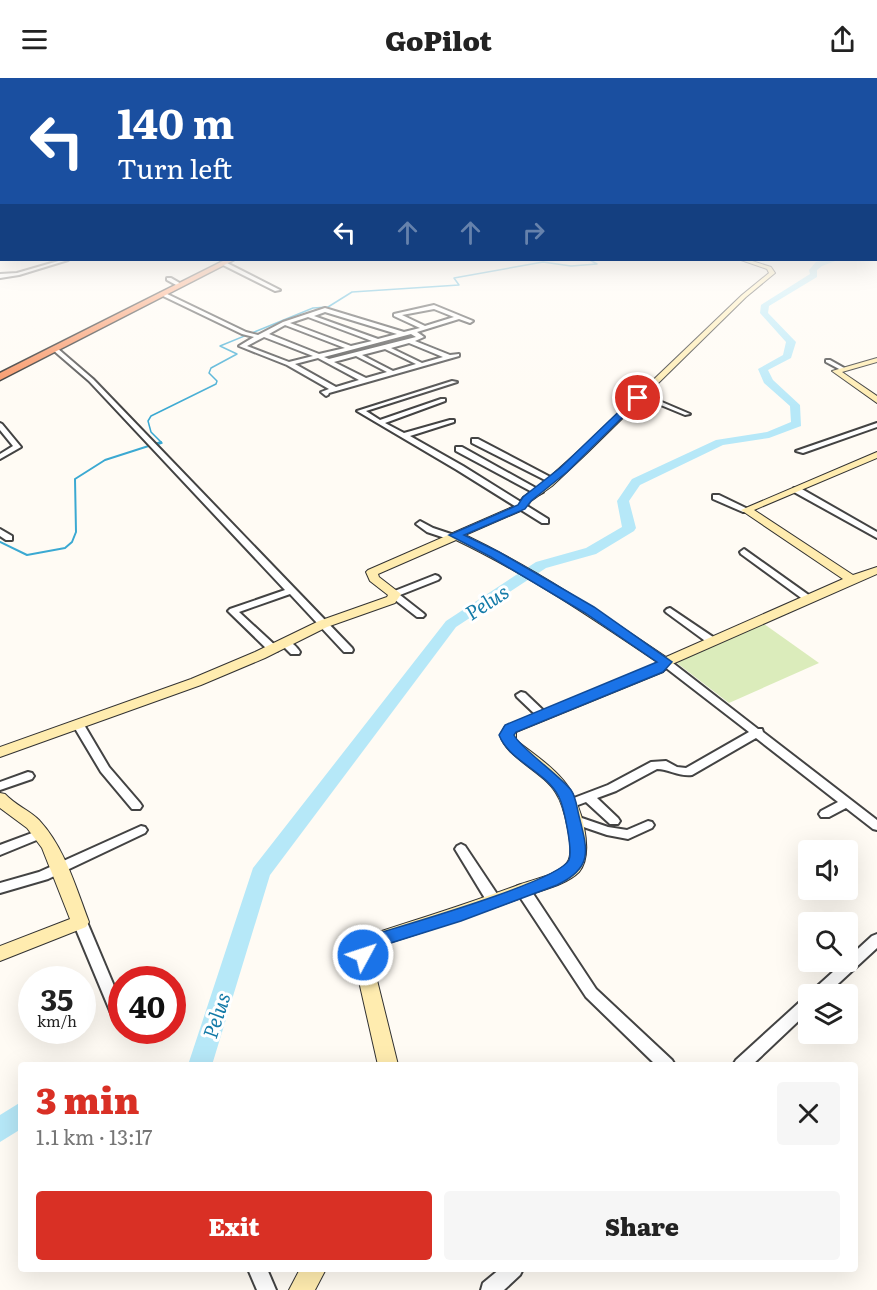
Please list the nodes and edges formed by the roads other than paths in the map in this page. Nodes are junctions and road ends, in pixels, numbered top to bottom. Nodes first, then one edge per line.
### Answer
1 (161, 295) edge
2 (167, 295) edge
3 (746, 295) edge
4 (417, 302) dead end
5 (428, 307) junction
6 (415, 310) junction
7 (424, 314) dead end
8 (307, 315) junction
9 (459, 317) junction
10 (433, 318) dead end
11 (470, 321) dead end
12 (442, 322) junction
13 (285, 323) junction
14 (451, 325) dead end
15 (423, 328) junction
16 (412, 332) junction
17 (434, 332) dead end
18 (358, 334) junction
19 (403, 334) junction
20 (262, 336) junction
21 (333, 341) junction
22 (374, 341) junction
23 (410, 341) junction
24 (349, 347) junction
25 (384, 347) junction
26 (55, 349) junction
27 (356, 354) junction
28 (457, 355) dead end
29 (318, 356) junction
30 (449, 357) junction
31 (877, 360) edge
32 (329, 361) junction
33 (828, 361) dead end
34 (289, 364) junction
35 (422, 365) junction
36 (843, 369) junction
37 (393, 373) junction
38 (0, 376) edge
39 (366, 381) junction
40 (454, 382) dead end
41 (335, 389) junction
42 (326, 394) dead end
43 (641, 395) junction
44 (442, 400) dead end
45 (876, 400) edge
46 (687, 414) dead end
47 (452, 421) dead end
48 (380, 422) junction
49 (0, 425) edge
50 (877, 425) edge
51 (403, 436) junction
52 (475, 441) dead end
53 (459, 449) dead end
54 (800, 451) dead end
55 (877, 455) edge
56 (0, 458) edge
57 (552, 480) junction
58 (797, 490) junction
59 (538, 492) junction
60 (716, 497) dead end
61 (521, 507) junction
62 (746, 510) junction
63 (545, 521) dead end
64 (420, 524) dead end
65 (0, 532) edge
66 (877, 535) edge
67 (453, 536) junction
68 (9, 538) dead end
69 (744, 552) dead end
70 (875, 573) edge
71 (435, 578) dead end
72 (852, 580) junction
73 (290, 591) junction
74 (395, 595) junction
75 (807, 598) junction
76 (670, 611) dead end
77 (420, 615) dead end
78 (323, 624) junction
79 (712, 641) junction
80 (285, 643) junction
81 (273, 649) junction
82 (348, 650) dead end
83 (295, 652) dead end
84 (665, 662) junction
85 (521, 694) dead end
86 (542, 715) junction
87 (79, 725) junction
88 (758, 732) junction
89 (0, 752) edge
90 (28, 776) dead end
91 (0, 786) edge
92 (588, 797) junction
93 (0, 798) edge
94 (848, 802) junction
95 (136, 806) dead end
96 (571, 812) junction
97 (825, 814) dead end
98 (614, 821) dead end
99 (648, 825) dead end
100 (877, 826) edge
101 (141, 830) dead end
102 (40, 834) junction
103 (461, 849) dead end
104 (0, 850) edge
105 (59, 868) junction
106 (0, 888) edge
107 (523, 890) junction
108 (494, 901) junction
109 (80, 922) junction
110 (877, 940) edge
111 (0, 954) edge
112 (108, 978) edge
113 (829, 984) edge
114 (798, 1012) edge
115 (387, 1062) edge
116 (664, 1062) edge
117 (744, 1062) edge
118 (258, 1272) edge
119 (312, 1272) edge
120 (511, 1272) edge
121 (267, 1290) edge
122 (302, 1290) edge
123 (490, 1290) edge

1 - 26 highway
2 - 20 street
3 - 43 street
4 - 5 street
5 - 6 street
5 - 9 street
6 - 7 street
6 - 15 street
8 - 13 street
8 - 18 street
8 - 19 street
9 - 11 street
9 - 12 street
10 - 12 street
12 - 14 street
12 - 15 street
13 - 20 street
13 - 21 street
15 - 16 street
15 - 17 street
16 - 19 street
16 - 23 street
18 - 21 street
18 - 22 street
19 - 22 street
20 - 29 street
20 - 34 street
21 - 24 street
22 - 24 street
22 - 25 street
23 - 25 street
23 - 30 street
24 - 29 street
25 - 27 street
25 - 35 street
26 - 38 highway
26 - 73 street
27 - 32 street
27 - 37 street
28 - 30 street
29 - 32 street
29 - 34 street
30 - 35 street
31 - 36 street
32 - 39 street
33 - 36 street
34 - 41 street
35 - 37 street
36 - 45 street
37 - 39 street
39 - 41 street
40 - 48 street
41 - 42 street
43 - 46 street
43 - 57 street
44 - 48 street
47 - 51 street
48 - 51 street
49 - 56 street
50 - 54 street
51 - 61 street
52 - 57 street
53 - 59 street
55 - 58 street
57 - 59 street
58 - 62 street
58 - 66 street
59 - 61 street
60 - 62 street
61 - 63 street
61 - 67 street
62 - 72 street
64 - 67 street
65 - 68 street
67 - 74 street
67 - 84 street
69 - 75 street
70 - 72 street
71 - 74 street
72 - 75 street
73 - 78 street
73 - 81 street
74 - 77 street
74 - 78 street
75 - 79 street
76 - 79 street
78 - 80 street
78 - 82 street
79 - 84 street
80 - 81 street
80 - 83 street
81 - 87 street
84 - 86 street
84 - 88 street
85 - 86 street
86 - 96 street
87 - 89 street
87 - 95 street
88 - 92 street
88 - 94 street
90 - 91 street
92 - 96 street
92 - 98 street
93 - 102 street
94 - 97 street
94 - 100 street
96 - 99 street
96 - 107 street
101 - 105 street
102 - 104 street
102 - 105 street
103 - 108 street
105 - 106 street
105 - 109 street
107 - 108 street
107 - 116 street
108 - 115 street
109 - 111 street
109 - 112 street
110 - 113 street
114 - 117 street
118 - 121 street
119 - 122 street
120 - 123 street

